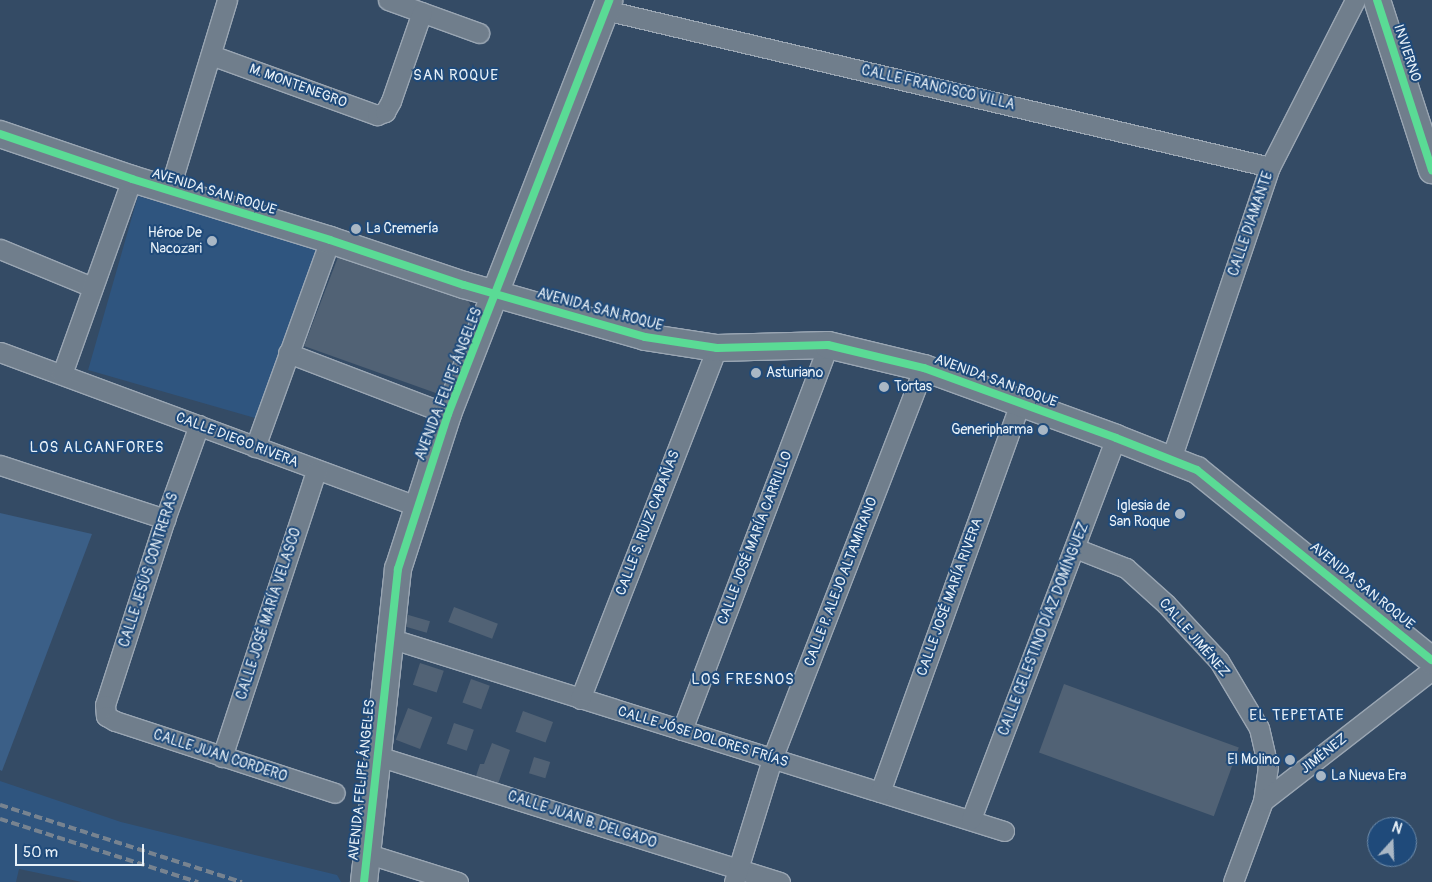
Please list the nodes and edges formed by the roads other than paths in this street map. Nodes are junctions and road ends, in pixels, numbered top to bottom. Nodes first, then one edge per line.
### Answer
1 (227, 0) edge
2 (388, 0) edge
3 (1355, 0) edge
4 (1376, 0) edge
5 (607, 5) edge
6 (422, 12) junction
7 (479, 33) dead end
8 (211, 55) junction
9 (0, 134) edge
10 (1270, 167) junction
11 (1432, 170) edge
12 (132, 179) junction
13 (169, 191) junction
14 (330, 240) junction
15 (0, 249) edge
16 (92, 287) junction
17 (496, 295) junction
18 (828, 345) junction
19 (717, 348) junction
20 (0, 352) edge
21 (288, 353) junction
22 (924, 368) junction
23 (62, 374) junction
24 (1020, 403) junction
25 (448, 414) junction
26 (199, 425) junction
27 (1116, 438) junction
28 (255, 447) junction
29 (1171, 459) junction
30 (0, 464) edge
31 (316, 471) junction
32 (426, 479) junction
33 (412, 505) junction
34 (166, 519) junction
35 (1075, 548) junction
36 (402, 642) dead end
37 (1432, 660) edge
38 (1432, 670) edge
39 (580, 699) junction
40 (106, 716) joint
41 (682, 730) junction
42 (222, 757) junction
43 (384, 758) dead end
44 (772, 759) junction
45 (880, 792) junction
46 (335, 793) dead end
47 (1263, 801) junction
48 (971, 819) junction
49 (1004, 831) dead end
50 (374, 856) dead end
51 (736, 876) edge
52 (347, 882) edge
53 (364, 882) edge
54 (458, 882) edge
55 (780, 882) edge
56 (1233, 882) edge

1 - 8 street
2 - 6 street
3 - 10 street, CALLE DIAMANTE
4 - 11 street, INVIERNO
5 - 10 street, CALLE FRANCISCO VILLA
5 - 17 street, AVENIDA FELIPE ÁNGELES
6 - 7 street
6 - 8 street, M. MONTENEGRO
8 - 13 street
9 - 12 street, AVENIDA SAN ROQUE
10 - 29 street, CALLE DIAMANTE
12 - 13 street, AVENIDA SAN ROQUE
12 - 16 street
13 - 14 street, AVENIDA SAN ROQUE
14 - 17 street, AVENIDA SAN ROQUE
14 - 21 street
15 - 16 street
16 - 23 street
17 - 19 street, AVENIDA SAN ROQUE
17 - 25 street, AVENIDA FELIPE ÁNGELES
18 - 19 street, AVENIDA SAN ROQUE
18 - 22 street, AVENIDA SAN ROQUE
18 - 41 street, CALLE JOSÉ MARÍA CARRILLO
19 - 39 street, CALLE S. RUIZ CABAÑAS
20 - 23 street, CALLE DIEGO RIVERA
21 - 25 street
21 - 28 street
22 - 24 street, AVENIDA SAN ROQUE
22 - 44 street, CALLE P. ALEJO ALTAMIRANO
23 - 26 street, CALLE DIEGO RIVERA
24 - 27 street, AVENIDA SAN ROQUE
24 - 45 street, CALLE JOSÉ MARÍA RIVERA
25 - 32 street, AVENIDA FELIPE ÁNGELES
26 - 28 street, CALLE DIEGO RIVERA
26 - 34 street, CALLE JESÚS CONTRERAS
27 - 29 street, AVENIDA SAN ROQUE
27 - 35 street, CALLE CELESTINO DÍAZ DOMÍNGUEZ
28 - 31 street, CALLE DIEGO RIVERA
29 - 37 street, AVENIDA SAN ROQUE
30 - 34 street
31 - 33 street, CALLE DIEGO RIVERA
31 - 42 street, CALLE JOSÉ MARÍA VELASCO
32 - 33 street, AVENIDA FELIPE ÁNGELES
32 - 53 street, AVENIDA FELIPE ÁNGELES
33 - 52 street, AVENIDA FELIPE ÁNGELES
34 - 40 street, CALLE JESÚS CONTRERAS
35 - 47 street, CALLE JIMÉNEZ
35 - 48 street, CALLE CELESTINO DÍAZ DOMÍNGUEZ
36 - 39 street, CALLE JÓSE DOLORES FRÍAS
38 - 47 street, JIMÉNEZ
39 - 41 street, CALLE JÓSE DOLORES FRÍAS
40 - 42 street, CALLE JUAN CORDERO
41 - 44 street, CALLE JÓSE DOLORES FRÍAS
42 - 46 street, CALLE JUAN CORDERO
43 - 51 street, CALLE JUAN B. DELGADO
44 - 45 street, CALLE JÓSE DOLORES FRÍAS
44 - 51 street, CALLE P. ALEJO ALTAMIRANO
45 - 48 street, CALLE JÓSE DOLORES FRÍAS
47 - 56 street, CALLE JIMÉNEZ
48 - 49 street, CALLE JÓSE DOLORES FRÍAS
50 - 54 street
51 - 55 street, CALLE JUAN B. DELGADO

